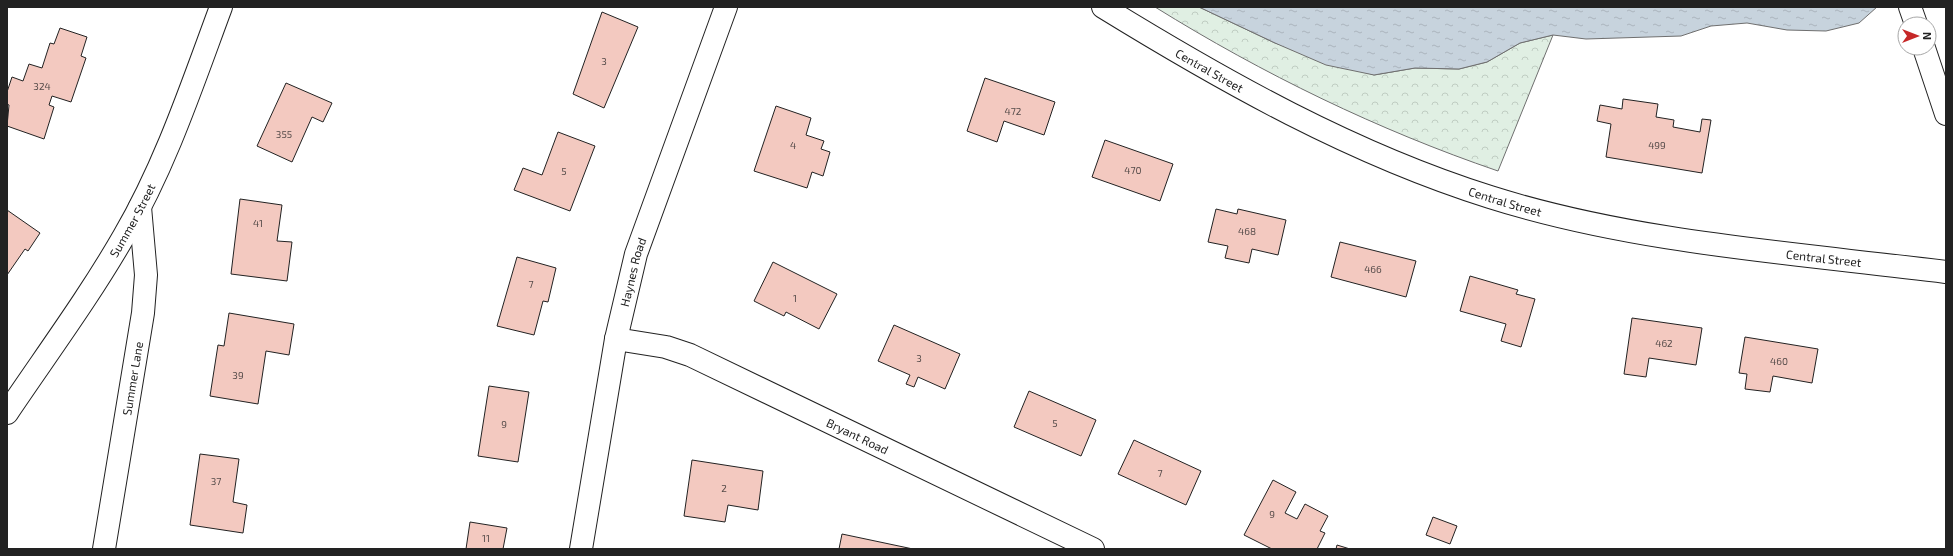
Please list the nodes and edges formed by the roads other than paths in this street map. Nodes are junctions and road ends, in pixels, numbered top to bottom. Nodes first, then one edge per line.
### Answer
1 (221, 7) edge
2 (726, 7) edge
3 (1103, 7) edge
4 (1926, 56) edge
5 (1946, 114) edge
6 (140, 207) junction
7 (1946, 272) edge
8 (616, 339) junction
9 (7, 413) edge
10 (104, 549) edge
11 (581, 549) edge
12 (1093, 549) edge

1 - 6 main road, Summer Street
2 - 8 main road, Haynes Road
3 - 7 main road, Central Street
4 - 5 main road
6 - 9 main road, Summer Street
6 - 10 main road, Summer Lane
8 - 11 main road, Haynes Road
8 - 12 main road, Bryant Road

